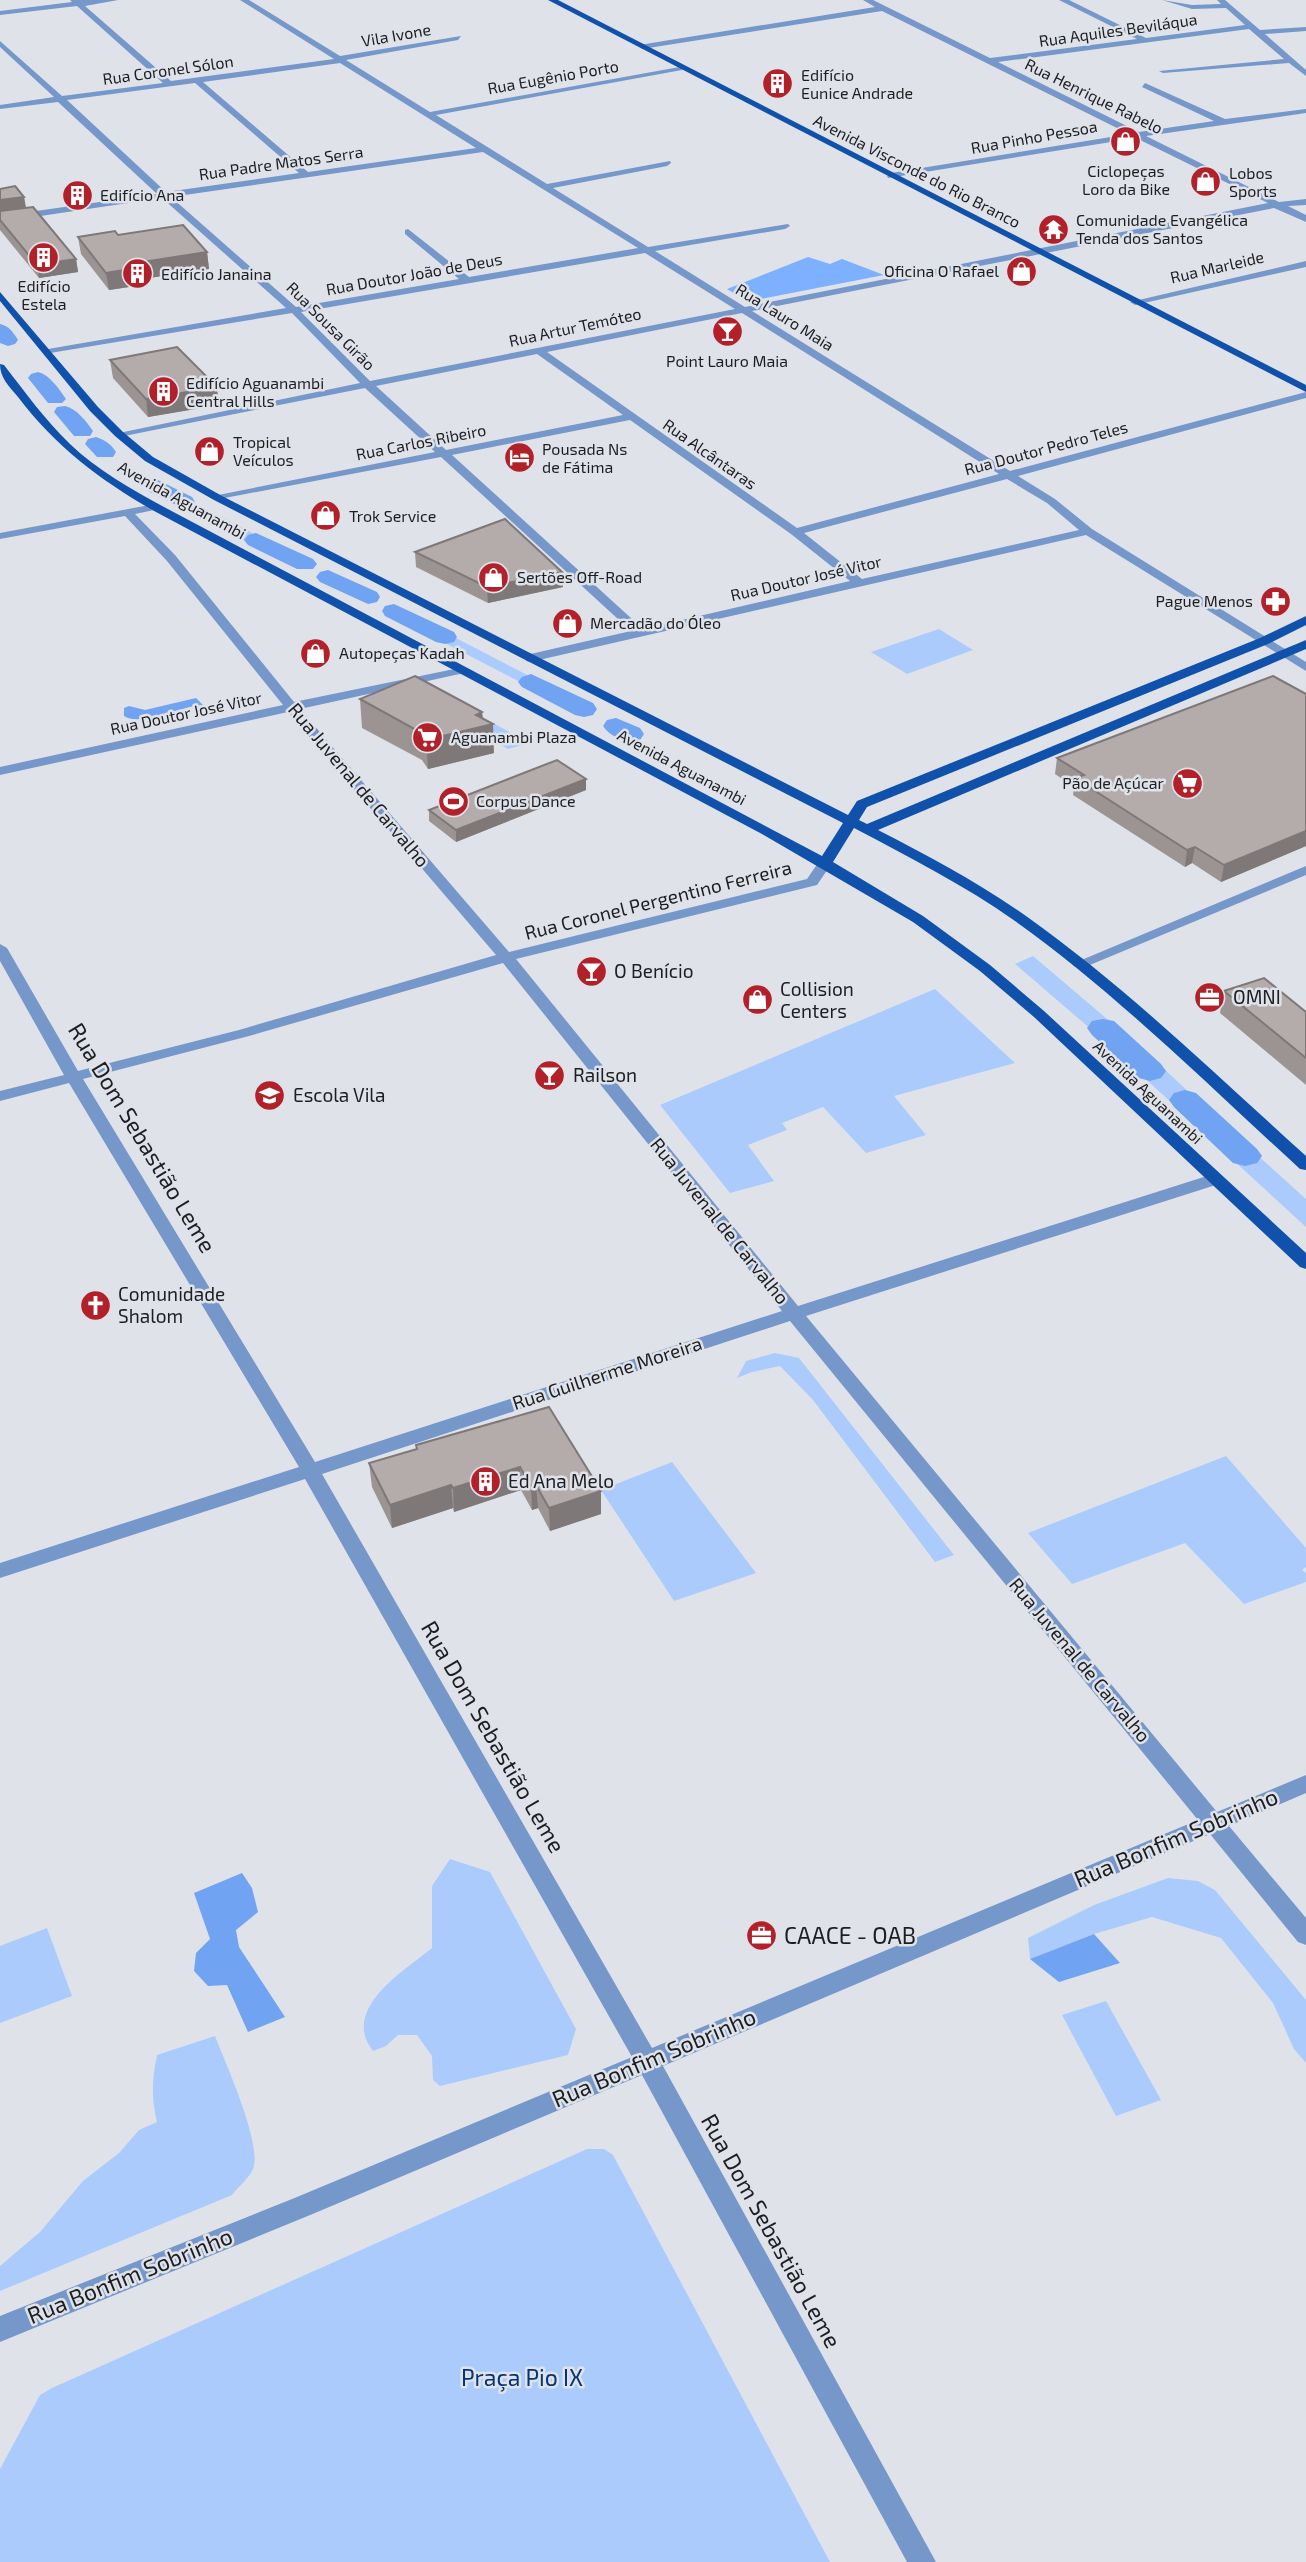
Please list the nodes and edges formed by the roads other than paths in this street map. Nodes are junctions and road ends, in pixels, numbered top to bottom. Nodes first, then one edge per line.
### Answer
1 (114, 0) edge
2 (244, 0) edge
3 (552, 0) edge
4 (867, 0) edge
5 (1063, 0) edge
6 (1166, 0) edge
7 (1221, 0) edge
8 (77, 2) edge
9 (1229, 6) junction
10 (884, 8) junction
11 (0, 13) edge
12 (1251, 26) junction
13 (1306, 29) edge
14 (1259, 32) junction
15 (458, 38) dead end
16 (1145, 40) junction
17 (0, 43) edge
18 (642, 47) junction
19 (339, 60) junction
20 (989, 61) junction
21 (1289, 61) junction
22 (681, 68) junction
23 (1163, 71) dead end
24 (1306, 74) edge
25 (196, 80) junction
26 (169, 84) junction
27 (1145, 85) dead end
28 (61, 99) junction
29 (0, 107) edge
30 (1306, 111) edge
31 (430, 114) junction
32 (1222, 121) junction
33 (1137, 134) junction
34 (484, 149) junction
35 (667, 163) dead end
36 (306, 175) junction
37 (891, 176) junction
38 (545, 187) junction
39 (165, 196) junction
40 (1306, 202) edge
41 (1274, 205) junction
42 (0, 219) edge
43 (1306, 219) edge
44 (785, 226) dead end
45 (408, 232) dead end
46 (1037, 250) junction
47 (645, 251) junction
48 (1306, 264) edge
49 (468, 281) junction
50 (0, 295) edge
51 (1135, 302) junction
52 (739, 309) junction
53 (294, 310) junction
54 (539, 351) junction
55 (48, 352) junction
56 (0, 367) edge
57 (368, 385) junction
58 (1306, 389) edge
59 (1306, 395) edge
60 (630, 416) junction
61 (119, 434) junction
62 (445, 453) junction
63 (1007, 475) junction
64 (218, 498) junction
65 (155, 508) junction
66 (128, 513) junction
67 (1088, 531) junction
68 (795, 532) junction
69 (0, 536) edge
70 (861, 584) junction
71 (1306, 620) edge
72 (640, 634) junction
73 (1264, 640) junction
74 (1306, 644) edge
75 (1286, 654) junction
76 (530, 658) junction
77 (1306, 667) edge
78 (460, 670) junction
79 (292, 708) junction
80 (0, 771) edge
81 (851, 822) junction
82 (866, 830) junction
83 (825, 863) junction
84 (1302, 877) edge
85 (0, 948) edge
86 (506, 957) junction
87 (1080, 964) junction
88 (73, 1077) junction
89 (0, 1096) edge
90 (1306, 1165) edge
91 (1216, 1179) junction
92 (1306, 1263) edge
93 (794, 1312) junction
94 (310, 1470) junction
95 (0, 1571) edge
96 (1306, 1784) edge
97 (1214, 1822) junction
98 (1306, 1935) edge
99 (647, 2060) junction
100 (0, 2329) edge
101 (922, 2562) edge

1 - 8 street
2 - 19 street, Rua Lauro Maia
3 - 18 main road, Avenida Visconde do Rio Branco
4 - 10 street, Rua Henrique Rabelo
5 - 16 street
6 - 9 street
7 - 9 street
8 - 11 street
8 - 26 street
9 - 12 street
10 - 18 street
10 - 20 street, Rua Henrique Rabelo
12 - 14 street
12 - 16 street, Rua Aquiles Beviláqua
13 - 14 street
14 - 21 street
15 - 19 street, Vila Ivone
16 - 20 street, Rua Aquiles Beviláqua
17 - 28 street, Rua Sousa Girão
18 - 22 main road, Avenida Visconde do Rio Branco
19 - 25 street, Rua Coronel Sólon
19 - 31 street, Rua Lauro Maia
20 - 33 street, Rua Henrique Rabelo
21 - 23 street
21 - 24 street
22 - 31 street, Rua Eugênio Porto
22 - 37 main road, Avenida Visconde do Rio Branco
25 - 26 street, Rua Coronel Sólon
25 - 36 street
26 - 28 street, Rua Coronel Sólon
27 - 32 street
28 - 29 street, Rua Coronel Sólon
28 - 39 street, Rua Sousa Girão
30 - 32 street, Rua Pinho Pessoa
31 - 34 street, Rua Lauro Maia
32 - 33 street, Rua Pinho Pessoa
33 - 37 street, Rua Pinho Pessoa
33 - 41 street, Rua Henrique Rabelo
34 - 36 street, Rua Padre Matos Serra
34 - 38 street, Rua Lauro Maia
35 - 38 street
36 - 39 street, Rua Padre Matos Serra
37 - 46 main road, Avenida Visconde do Rio Branco
38 - 47 street, Rua Lauro Maia
39 - 42 street, Rua Padre Matos Serra
39 - 53 street, Rua Sousa Girão
40 - 41 street, Rua Artur Temóteo
41 - 43 street, Rua Henrique Rabelo
41 - 46 street, Rua Artur Temóteo
44 - 47 street, Rua Doutor João de Deus
45 - 49 street
46 - 51 main road, Avenida Visconde do Rio Branco
46 - 52 street, Rua Artur Temóteo
47 - 49 street, Rua Doutor João de Deus
47 - 52 street, Rua Lauro Maia
48 - 51 street, Rua Marleide
49 - 53 street, Rua Doutor João de Deus
50 - 55 main road, Avenida Aguanambi
51 - 58 main road, Avenida Visconde do Rio Branco
52 - 54 street, Rua Artur Temóteo
52 - 63 street, Rua Lauro Maia
53 - 55 street, Rua Doutor João de Deus
53 - 57 street, Rua Sousa Girão
54 - 57 street, Rua Artur Temóteo
54 - 60 street, Rua Alcântaras
55 - 61 main road, Avenida Aguanambi
56 - 65 main road, Avenida Aguanambi
57 - 61 street, Rua Artur Temóteo
57 - 62 street, Rua Sousa Girão
59 - 63 street, Rua Doutor Pedro Teles
60 - 62 street, Rua Carlos Ribeiro
60 - 68 street, Rua Alcântaras
61 - 64 main road, Avenida Aguanambi
62 - 64 street, Rua Carlos Ribeiro
62 - 72 street, Rua Sousa Girão
63 - 67 street, Rua Lauro Maia
63 - 68 street, Rua Doutor Pedro Teles
64 - 76 main road, Avenida Aguanambi
65 - 66 street
65 - 78 main road, Avenida Aguanambi
66 - 69 street
66 - 79 street, Rua Juvenal de Carvalho
67 - 70 street, Rua Doutor José Vitor
67 - 73 street, Rua Lauro Maia
68 - 70 street, Rua Alcântaras
70 - 72 street, Rua Doutor José Vitor
71 - 73 main road, Rua Coronel Pergentino Ferreira
72 - 76 street, Rua Doutor José Vitor
73 - 75 street, Rua Lauro Maia
73 - 81 main road, Rua Coronel Pergentino Ferreira
74 - 75 main road
75 - 77 street, Rua Lauro Maia
75 - 82 main road
76 - 81 main road, Avenida Aguanambi
78 - 79 street, Rua Doutor José Vitor
78 - 83 main road, Avenida Aguanambi
79 - 80 street, Rua Doutor José Vitor
79 - 86 street, Rua Juvenal de Carvalho
81 - 82 main road, Avenida Aguanambi
81 - 83 main road, Rua Coronel Pergentino Ferreira
82 - 87 main road, Avenida Aguanambi
83 - 86 street, Rua Coronel Pergentino Ferreira
83 - 91 main road, Avenida Aguanambi
84 - 87 street
85 - 88 street, Rua Dom Sebastião Leme
86 - 88 street, Rua Coronel Pergentino Ferreira
86 - 93 street, Rua Juvenal de Carvalho
87 - 90 main road, Avenida Aguanambi
88 - 89 street, Rua Coronel Pergentino Ferreira
88 - 94 street, Rua Dom Sebastião Leme
91 - 92 main road, Avenida Aguanambi
91 - 93 street, Rua Guilherme Moreira
93 - 94 street, Rua Guilherme Moreira
93 - 97 street, Rua Juvenal de Carvalho
94 - 95 street, Rua Guilherme Moreira
94 - 99 street, Rua Dom Sebastião Leme
96 - 97 street, Rua Bonfim Sobrinho
97 - 98 street, Rua Juvenal de Carvalho
97 - 99 street, Rua Bonfim Sobrinho
99 - 100 street, Rua Bonfim Sobrinho
99 - 101 street, Rua Dom Sebastião Leme

